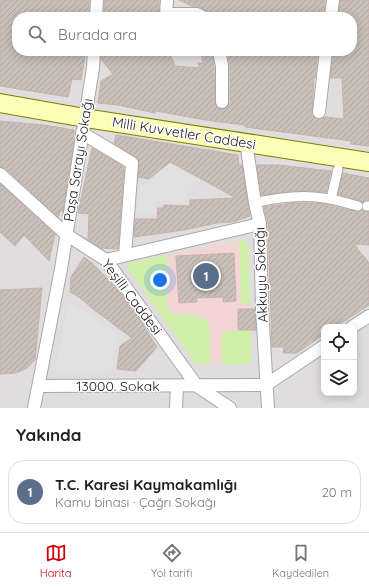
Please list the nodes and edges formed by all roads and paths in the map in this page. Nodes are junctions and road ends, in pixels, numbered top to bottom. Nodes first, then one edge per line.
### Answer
1 (98, 0) edge
2 (167, 0) edge
3 (333, 0) edge
4 (97, 12) edge
5 (166, 12) edge
6 (331, 12) edge
7 (94, 56) edge
8 (220, 56) edge
9 (325, 56) edge
10 (222, 102) dead end
11 (0, 103) edge
12 (319, 112) dead end
13 (84, 126) junction
14 (246, 142) junction
15 (369, 162) edge
16 (338, 169) dead end
17 (0, 174) edge
18 (332, 199) junction
19 (255, 203) junction
20 (364, 206) edge
21 (260, 224) junction
22 (67, 235) junction
23 (125, 255) junction
24 (106, 260) junction
25 (369, 316) edge
26 (357, 324) edge
27 (321, 348) edge
28 (266, 385) junction
29 (39, 386) junction
30 (177, 386) junction
31 (197, 386) junction
32 (26, 408) edge
33 (34, 408) edge
34 (176, 408) edge
35 (230, 408) edge
36 (268, 408) edge

1 - 4 street
2 - 5 street
3 - 6 street
7 - 13 street, Paşa Sarayı Sokağı
8 - 10 street
9 - 12 street
11 - 13 main road, Milli Kuvvetler Caddesi
13 - 14 main road, Milli Kuvvetler Caddesi
13 - 22 street, Paşa Sarayı Sokağı
13 - 23 street
14 - 15 main road, Milli Kuvvetler Caddesi
14 - 19 street, Akkuyu Sokağı
16 - 18 street
17 - 22 street, Yeşilli Caddesi
18 - 19 street
18 - 20 street
19 - 21 street, Akkuyu Sokağı
21 - 23 street
21 - 28 street, Akkuyu Sokağı
22 - 24 street, Yeşilli Caddesi
22 - 29 street, Paşa Sarayı Sokağı
23 - 24 street
24 - 31 street, Yeşilli Caddesi
25 - 26 street
27 - 28 street
28 - 31 street, 13000. Sokak
28 - 36 street, Akkuyu Sokağı
29 - 30 street, 13000. Sokak
29 - 32 street
29 - 33 street, Paşa Sarayı Sokağı
30 - 31 street, 13000. Sokak
30 - 34 street
31 - 35 street

